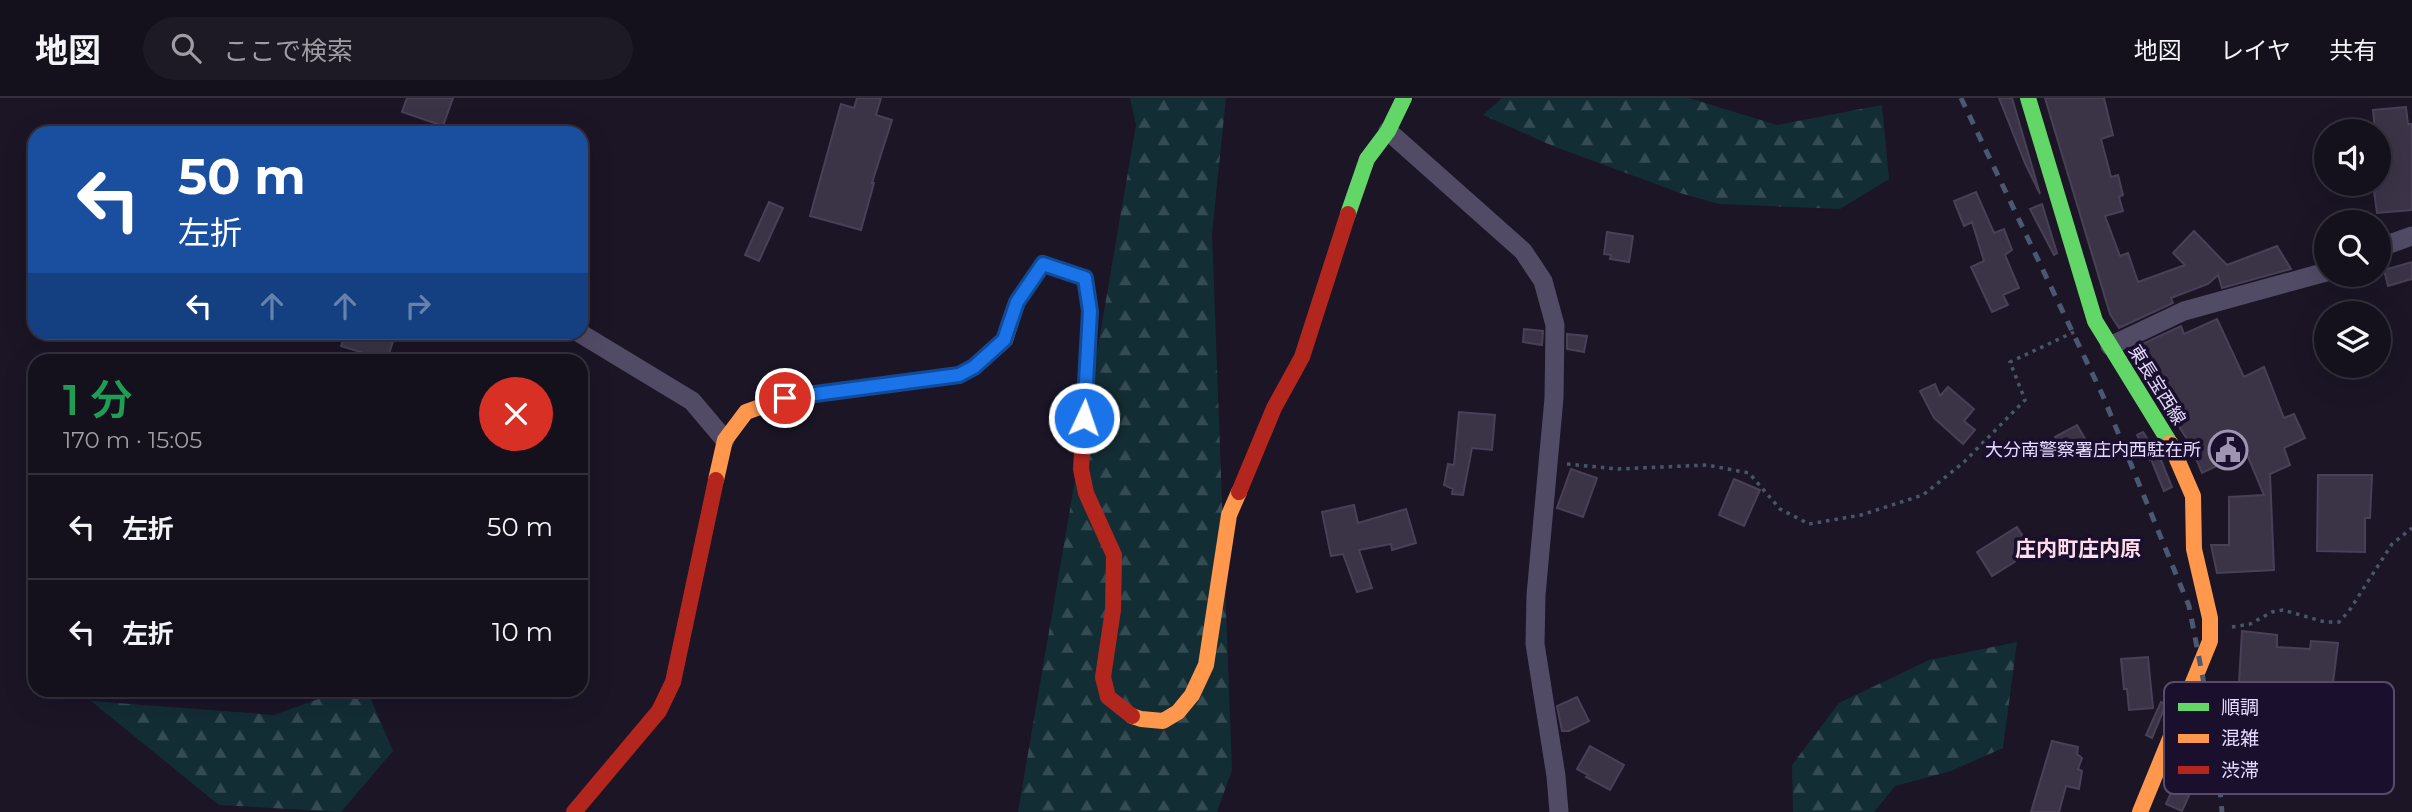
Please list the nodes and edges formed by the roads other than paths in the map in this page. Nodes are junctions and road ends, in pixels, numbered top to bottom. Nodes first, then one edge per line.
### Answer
1 (1405, 98) edge
2 (2028, 98) edge
3 (1388, 131) junction
4 (2412, 236) edge
5 (2391, 243) edge
6 (2314, 276) edge
7 (588, 338) edge
8 (2110, 346) junction
9 (725, 440) junction
10 (2193, 682) edge
11 (2164, 753) edge
12 (574, 812) edge
13 (1559, 812) edge
14 (2140, 812) edge

1 - 3 street
2 - 8 street, 東長宝西線
3 - 9 street
3 - 13 street
4 - 5 street
6 - 8 street
7 - 9 street
8 - 10 street, 東長宝西線
9 - 12 street
11 - 14 street, 東長宝西線

